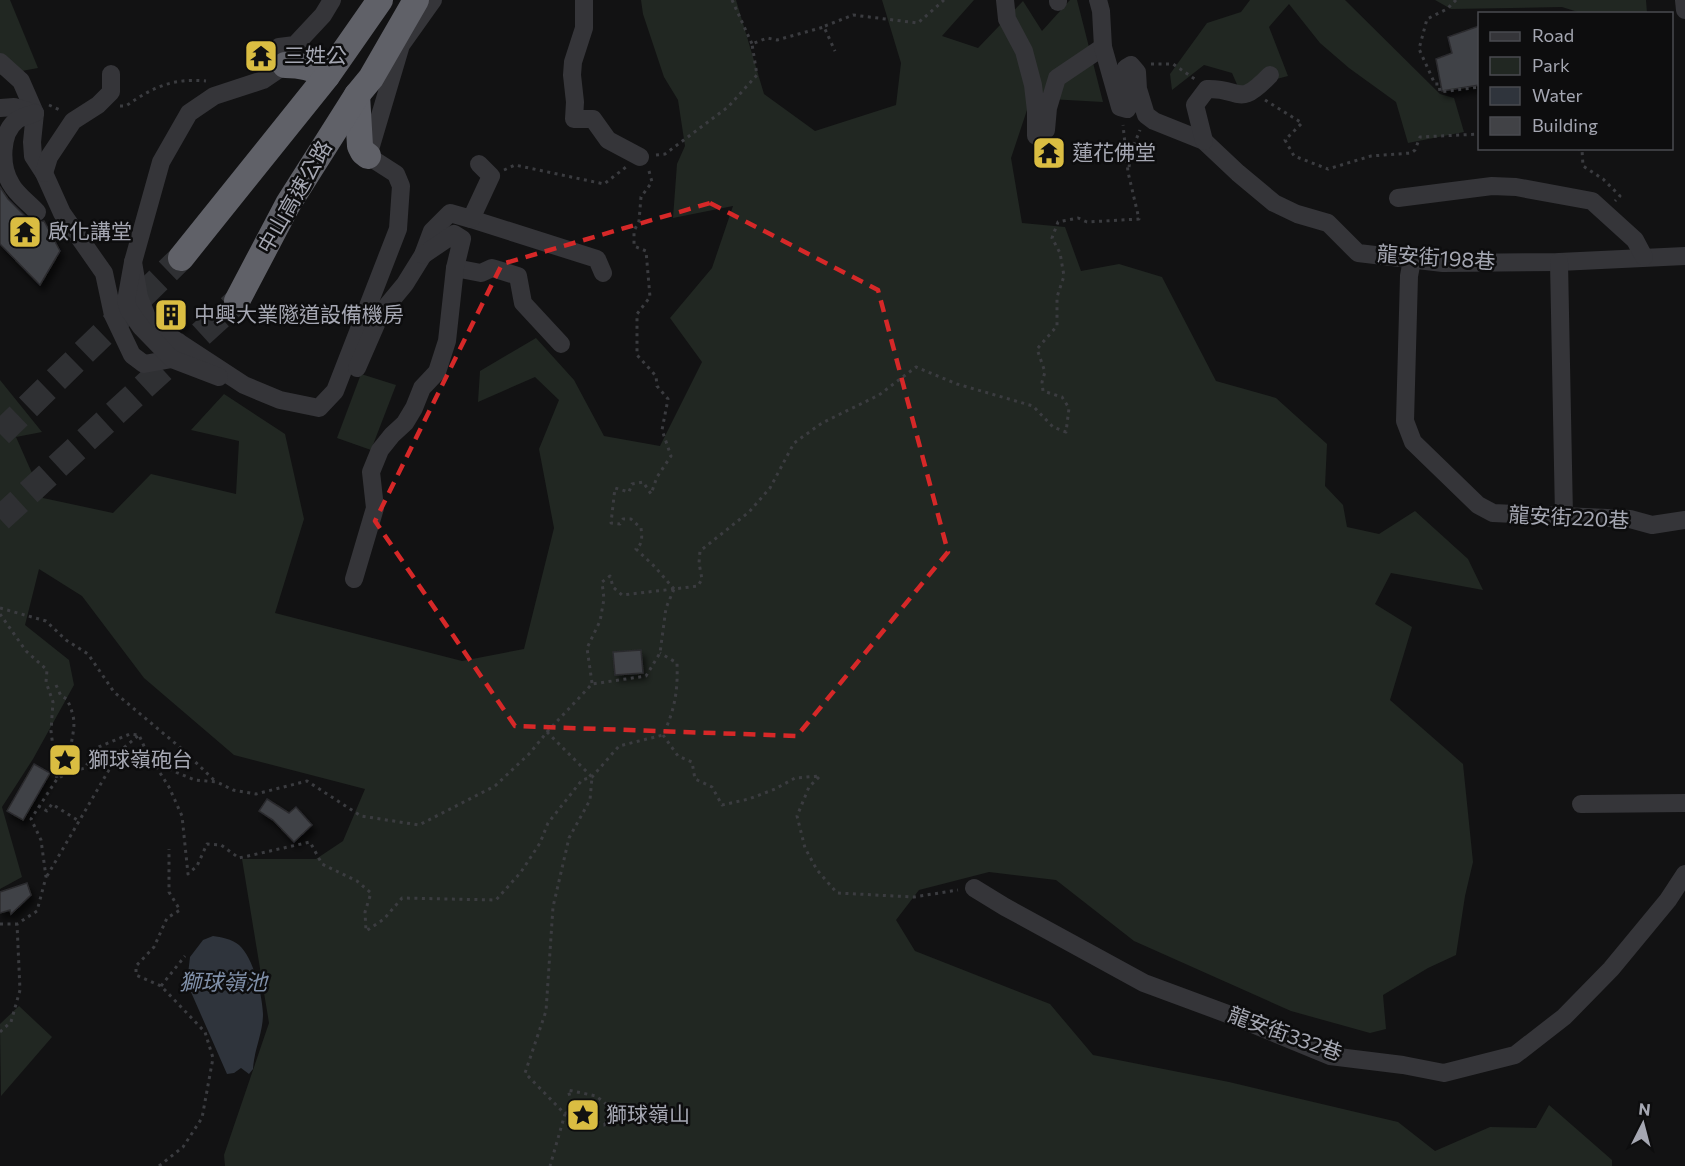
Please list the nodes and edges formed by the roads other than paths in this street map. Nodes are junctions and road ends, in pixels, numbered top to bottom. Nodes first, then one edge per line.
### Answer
1 (332, 0) edge
2 (380, 0) edge
3 (416, 0) edge
4 (433, 0) edge
5 (584, 0) edge
6 (1005, 0) edge
7 (1098, 0) edge
8 (1683, 0) edge
9 (1685, 10) edge
10 (1103, 47) junction
11 (0, 62) edge
12 (293, 65) junction
13 (111, 74) dead end
14 (1270, 75) dead end
15 (320, 84) junction
16 (358, 95) junction
17 (0, 108) edge
18 (35, 113) junction
19 (1204, 141) junction
20 (368, 156) junction
21 (640, 157) road end
22 (485, 170) road end
23 (44, 173) junction
24 (1398, 198) dead end
25 (37, 212) dead end
26 (471, 219) junction
27 (423, 255) junction
28 (1685, 256) edge
29 (1644, 257) junction
30 (182, 258) tunnel mouth
31 (1412, 260) junction
32 (133, 262) junction
33 (1559, 262) junction
34 (455, 268) junction
35 (603, 273) dead end
36 (237, 301) tunnel mouth
37 (561, 344) dead end
38 (172, 359) junction
39 (244, 385) junction
40 (335, 391) junction
41 (1564, 516) junction
42 (1685, 520) edge
43 (354, 579) dead end
44 (1685, 803) edge
45 (1581, 804) dead end
46 (1685, 874) edge
47 (974, 888) road end

1 - 12 lane
2 - 15 highway, 中山高速公路
3 - 16 highway, 中山高速公路
4 - 20 lane
5 - 21 lane
6 - 10 lane
7 - 10 lane
8 - 9 lane
10 - 19 lane, 龍安街198巷
11 - 18 lane
12 - 15 highway
12 - 32 lane
13 - 23 lane
14 - 19 lane
15 - 16 highway
15 - 30 highway, 中山高速公路
16 - 20 highway
16 - 36 highway, 中山高速公路
17 - 18 lane
18 - 23 lane
18 - 25 lane
19 - 31 lane, 龍安街198巷
20 - 40 lane
22 - 26 lane
23 - 38 lane
24 - 29 lane
26 - 27 lane
26 - 35 lane
27 - 34 lane
27 - 40 lane
28 - 29 lane, 龍安街198巷
29 - 33 lane, 龍安街198巷
31 - 33 lane, 龍安街198巷
31 - 41 lane, 龍安街220巷
32 - 38 lane
32 - 39 lane
33 - 41 lane
34 - 37 lane
34 - 43 lane
38 - 39 lane
39 - 40 lane
41 - 42 lane, 龍安街220巷
44 - 45 lane
46 - 47 lane, 龍安街332巷

